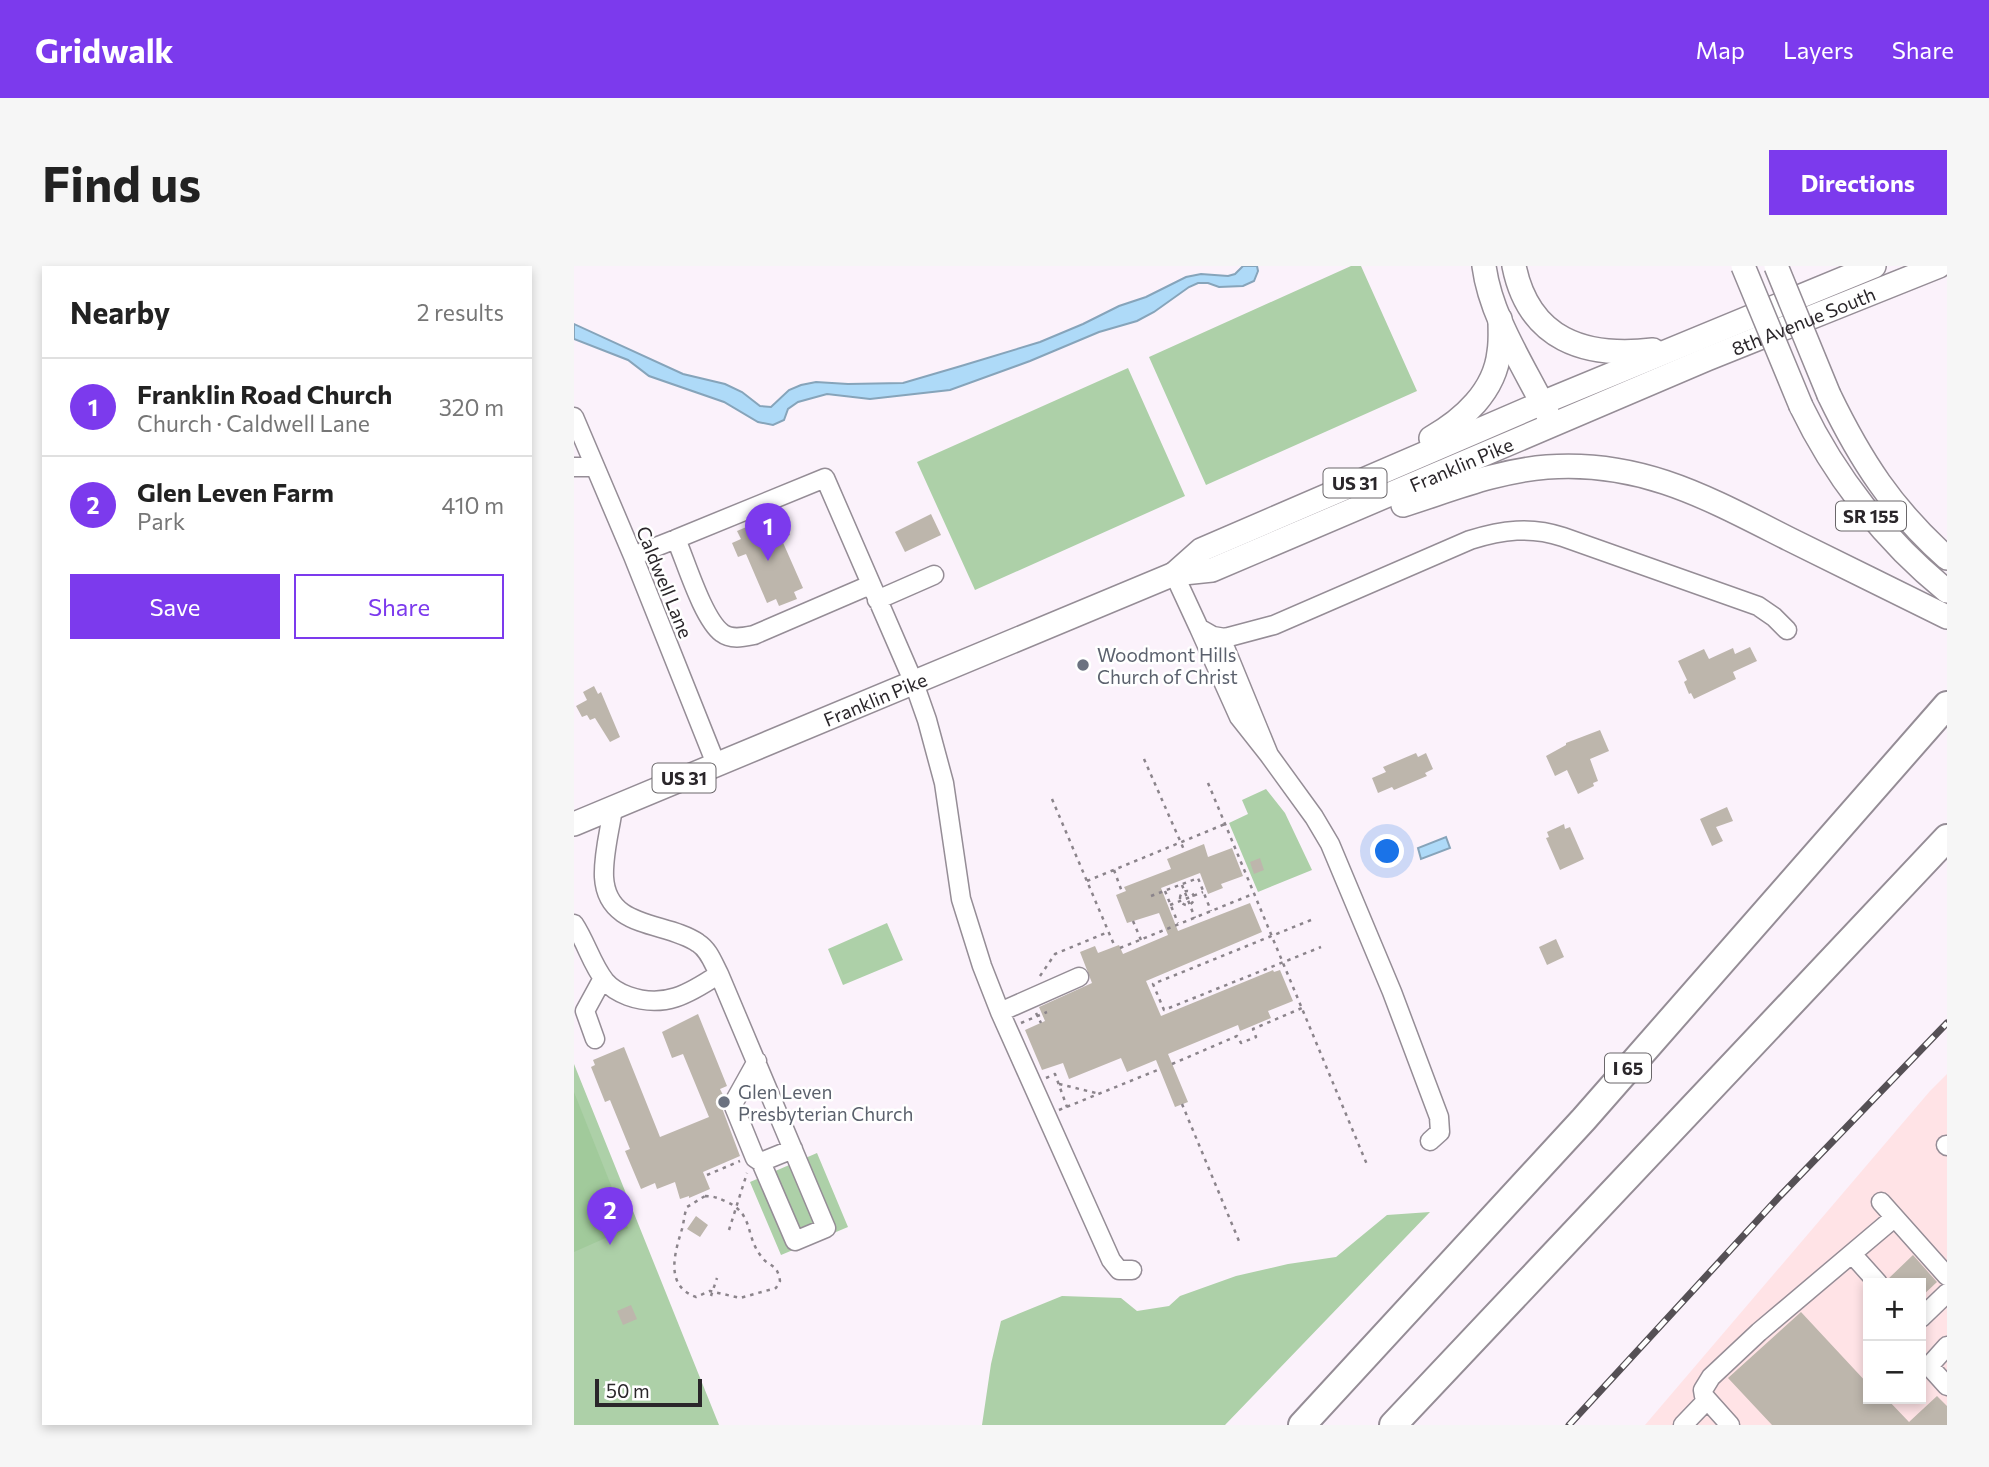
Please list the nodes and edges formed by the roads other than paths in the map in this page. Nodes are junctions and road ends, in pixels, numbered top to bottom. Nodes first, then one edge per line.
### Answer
1 (1484, 266) edge
2 (1514, 266) edge
3 (1743, 266) edge
4 (1776, 266) edge
5 (1874, 266) edge
6 (1939, 266) edge
7 (1844, 272) edge
8 (1856, 298) junction
9 (1500, 319) junction
10 (1693, 340) junction
11 (1707, 359) joint
12 (1542, 403) junction
13 (574, 417) edge
14 (1554, 426) junction
15 (574, 467) edge
16 (594, 467) junction
17 (1293, 510) junction
18 (1302, 532) junction
19 (676, 539) junction
20 (633, 556) junction
21 (1947, 558) edge
22 (1174, 574) junction
23 (934, 575) dead end
24 (1947, 591) edge
25 (873, 593) junction
26 (1947, 617) edge
27 (1199, 628) junction
28 (1787, 630) dead end
29 (1221, 638) junction
30 (914, 683) junction
31 (1947, 705) edge
32 (1269, 755) junction
33 (716, 764) junction
34 (613, 808) junction
35 (574, 824) edge
36 (1947, 840) edge
37 (574, 924) edge
38 (719, 974) junction
39 (1079, 977) dead end
40 (603, 978) junction
41 (1000, 1012) junction
42 (595, 1039) dead end
43 (757, 1061) junction
44 (1430, 1141) dead end
45 (793, 1149) junction
46 (759, 1162) junction
47 (1881, 1202) dead end
48 (1894, 1217) junction
49 (1853, 1254) junction
50 (1132, 1270) dead end
51 (1947, 1276) edge
52 (1874, 1278) edge
53 (1947, 1293) edge
54 (1926, 1313) edge
55 (1947, 1346) edge
56 (1926, 1361) edge
57 (1926, 1363) edge
58 (1947, 1385) edge
59 (1706, 1401) junction
60 (1302, 1425) edge
61 (1393, 1425) edge
62 (1683, 1425) edge
63 (1730, 1425) edge

1 - 9 main road
2 - 10 main road
3 - 24 main road, SR 155, bridge
4 - 21 main road, bridge
5 - 7 main road, 8th Avenue South / US 31
6 - 8 main road, 8th Avenue South / US 31
7 - 8 main road
7 - 10 main road, 8th Avenue South / US 31
8 - 11 main road, 8th Avenue South / US 31
9 - 12 main road
9 - 17 main road
10 - 12 main road, Franklin Pike / US 31
11 - 14 main road, Franklin Pike / US 31
12 - 14 main road
12 - 17 main road, Franklin Pike / US 31
13 - 16 street, Caldwell Lane
14 - 18 main road, Franklin Pike / US 31
15 - 16 street
16 - 20 street, Caldwell Lane
17 - 22 main road, Franklin Pike / US 31
18 - 22 main road, Franklin Pike / US 31
18 - 26 main road
19 - 20 street
19 - 25 street
19 - 25 street
20 - 33 street, Caldwell Lane
22 - 27 street
22 - 30 main road, Franklin Pike / US 31
23 - 25 street
25 - 30 street
27 - 29 street
27 - 32 street
28 - 29 street
29 - 32 street
30 - 33 main road, Franklin Pike / US 31
30 - 41 street
31 - 60 highway, I 65
32 - 44 street
33 - 34 main road, Franklin Pike / US 31
34 - 35 main road, Franklin Pike / US 31
34 - 38 street
36 - 61 highway
37 - 40 street
38 - 40 street
38 - 43 street
39 - 41 street
40 - 42 street
41 - 50 street
43 - 45 street
43 - 46 street
45 - 46 street
45 - 46 street
47 - 48 street
48 - 49 street
48 - 51 street
49 - 52 street
49 - 59 street
53 - 54 street
55 - 56 street
57 - 58 street
59 - 62 street
59 - 63 street

